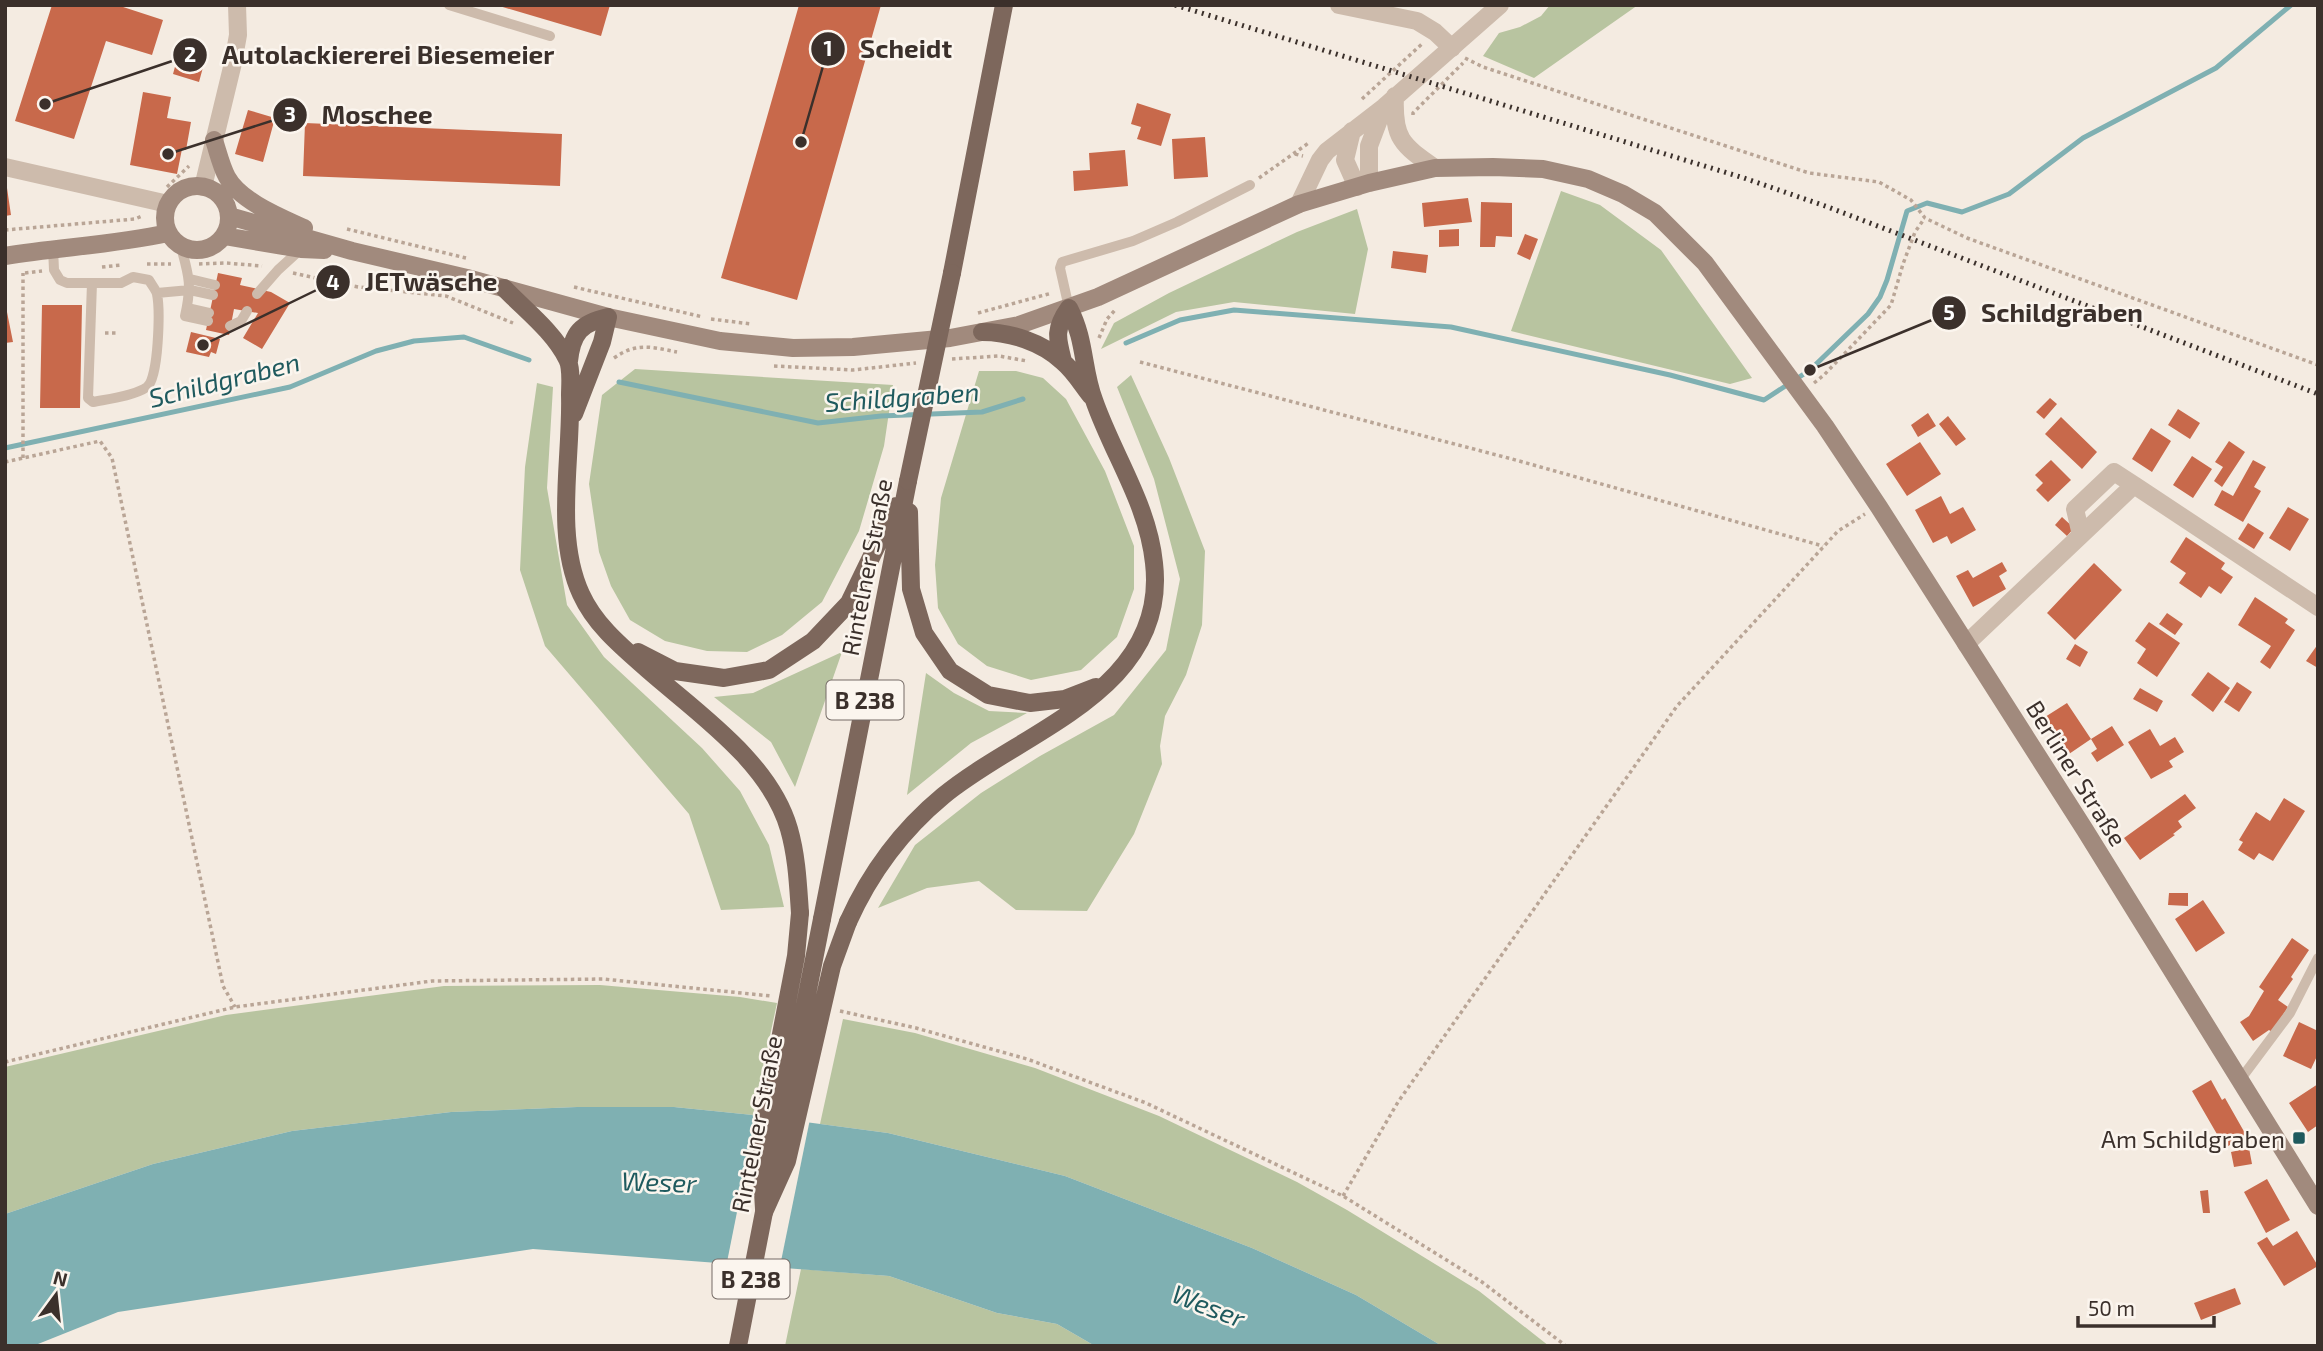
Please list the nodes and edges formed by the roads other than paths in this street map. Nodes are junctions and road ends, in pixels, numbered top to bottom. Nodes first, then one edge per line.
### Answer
1 (237, 5) edge
2 (449, 5) edge
3 (1004, 5) edge
4 (1339, 5) edge
5 (1500, 5) edge
6 (550, 36) dead end
7 (1452, 48) junction
8 (1390, 102) junction
9 (1352, 131) junction
10 (214, 140) junction
11 (5, 167) edge
12 (1435, 168) junction
13 (1250, 185) road end
14 (1363, 185) junction
15 (203, 187) junction
16 (162, 202) junction
17 (1299, 204) junction
18 (229, 216) junction
19 (168, 233) junction
20 (224, 236) junction
21 (181, 247) junction
22 (53, 248) junction
23 (301, 249) junction
24 (352, 251) junction
25 (5, 256) edge
26 (92, 283) junction
27 (190, 285) junction
28 (504, 288) junction
29 (214, 290) dead end
30 (157, 293) junction
31 (257, 294) dead end
32 (1069, 309) junction
33 (208, 317) dead end
34 (608, 317) junction
35 (982, 332) junction
36 (569, 361) junction
37 (1063, 361) junction
38 (1093, 399) junction
39 (571, 421) junction
40 (908, 481) junction
41 (2318, 607) edge
42 (615, 641) junction
43 (1966, 644) junction
44 (1109, 682) junction
45 (2318, 958) edge
46 (2240, 1080) junction
47 (2318, 1206) edge
48 (764, 1212) junction
49 (738, 1346) edge

1 - 10 street
2 - 6 lane
3 - 40 main road, Rintelner Straße / B 238, bridge
4 - 7 street
5 - 7 street
7 - 8 street
8 - 9 street
8 - 12 street
8 - 14 street
9 - 14 street
9 - 17 street
10 - 15 street
10 - 24 main road
11 - 16 street
12 - 14 main road, Berliner Straße
12 - 43 main road, Berliner Straße
13 - 32 lane
14 - 17 main road, Berliner Straße
15 - 16 main road
15 - 18 main road
16 - 19 main road
17 - 32 main road, Berliner Straße
18 - 20 main road
18 - 24 main road
19 - 21 main road
19 - 22 main road
20 - 21 main road
20 - 23 main road
21 - 27 lane
22 - 25 main road
22 - 26 lane
23 - 24 main road
23 - 31 lane
24 - 28 main road, Berliner Straße
26 - 30 lane
26 - 30 lane
27 - 29 lane
27 - 30 lane
27 - 33 lane
28 - 34 main road, Berliner Straße
28 - 36 main road
32 - 35 main road, Berliner Straße
32 - 37 main road
32 - 38 main road, B 238
34 - 35 main road, Berliner Straße
34 - 36 main road, B 238
34 - 39 main road, B 238
35 - 37 main road, B 238
36 - 39 main road, B 238
37 - 38 main road, B 238
38 - 44 main road, B 238
39 - 42 main road, B 238
40 - 42 main road, B 238
40 - 44 main road, B 238
40 - 48 main road, Rintelner Straße / B 238, bridge
41 - 43 street
42 - 48 main road, B 238, bridge
43 - 46 main road, Berliner Straße
44 - 48 main road, B 238, bridge
45 - 46 lane
46 - 47 main road, Berliner Straße
48 - 49 main road, Rintelner Straße / B 238

